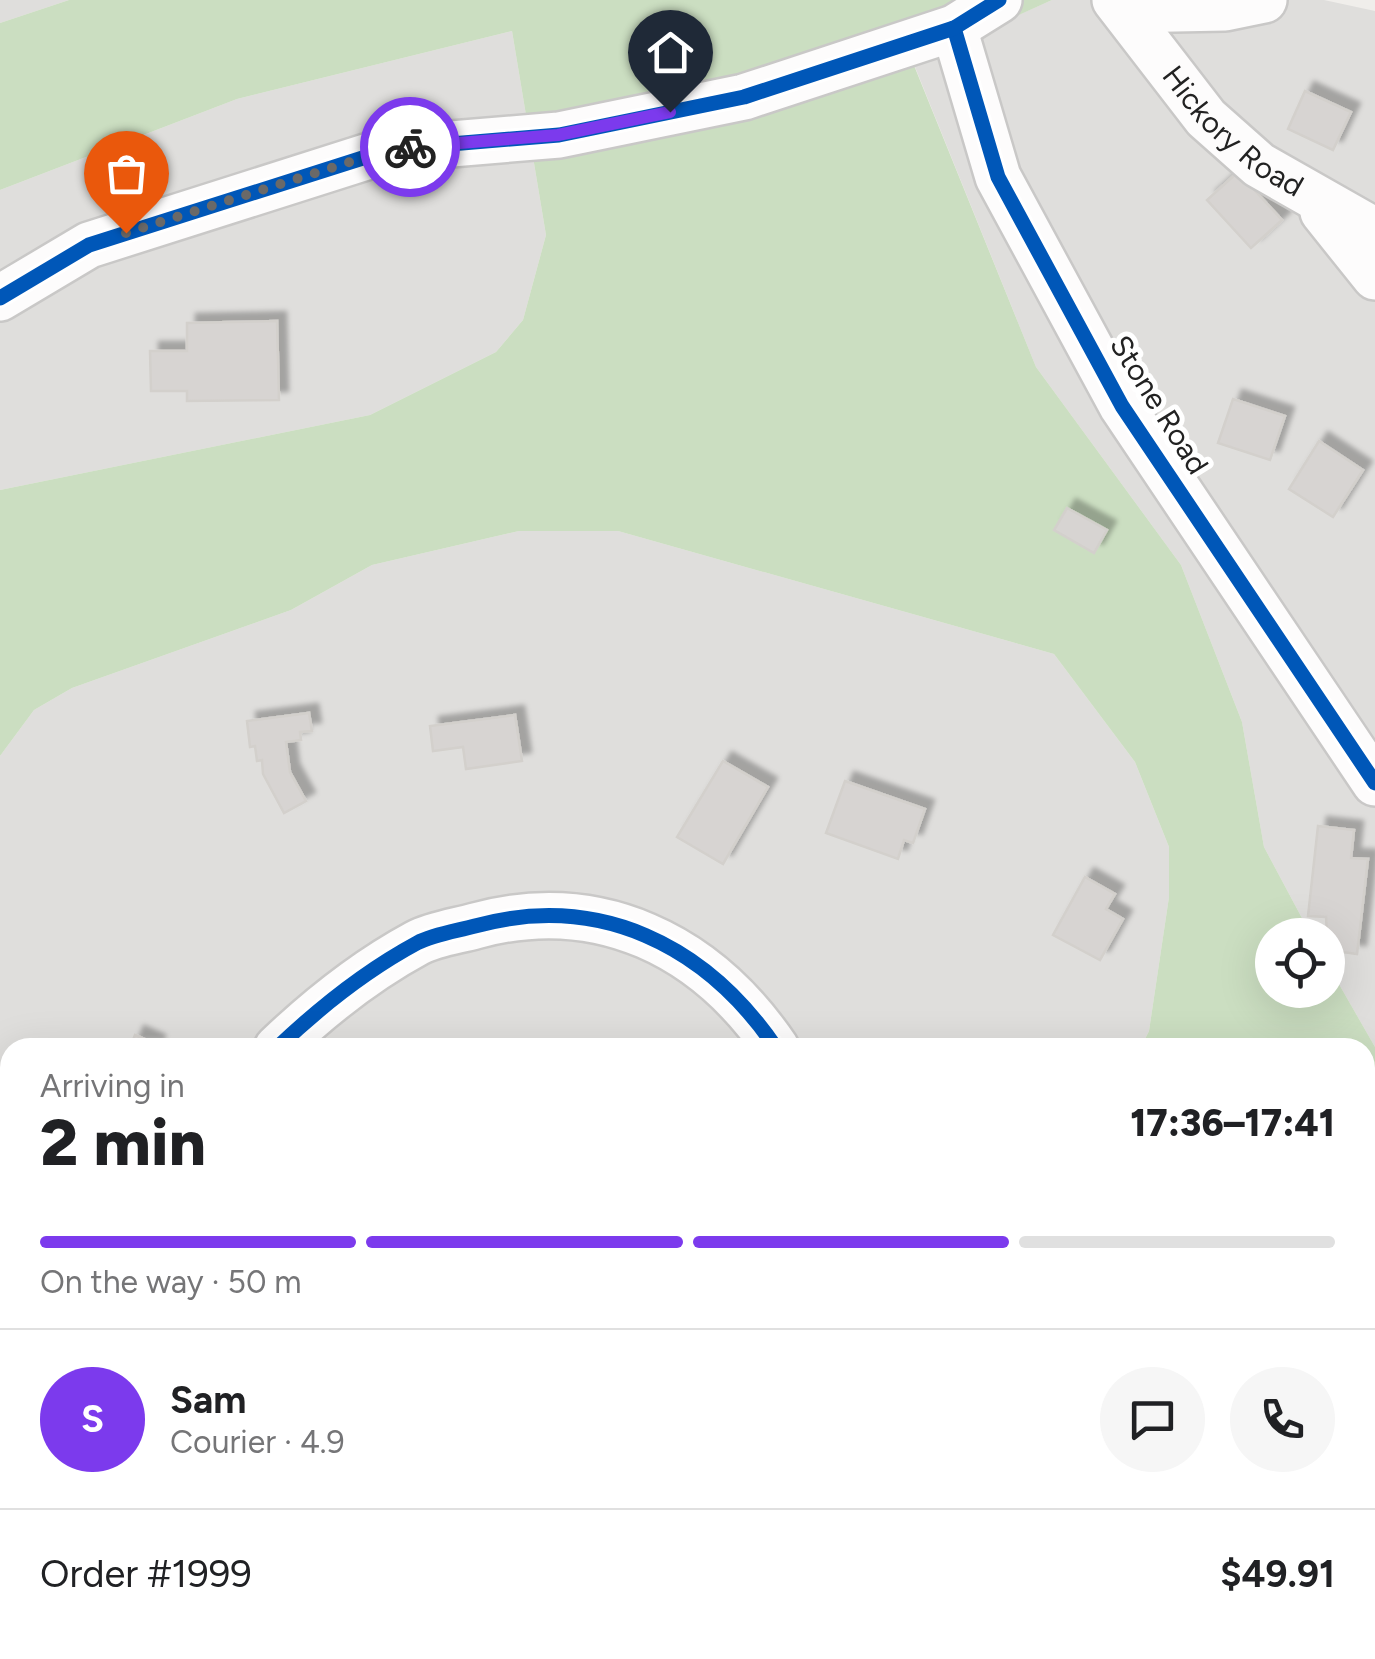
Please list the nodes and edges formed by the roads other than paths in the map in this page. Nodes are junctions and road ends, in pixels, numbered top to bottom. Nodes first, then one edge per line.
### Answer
1 (999, 0) edge
2 (1264, 0) edge
3 (1120, 5) edge
4 (954, 28) junction
5 (1315, 200) junction
6 (1375, 231) edge
7 (1375, 277) edge
8 (0, 298) edge
9 (1375, 783) edge
10 (289, 1038) edge
11 (769, 1038) edge

1 - 4 street
2 - 3 street
3 - 5 street, Hickory Road
4 - 8 street
4 - 9 street, Stone Road
5 - 6 street, Hickory Road
5 - 7 street
10 - 11 street

